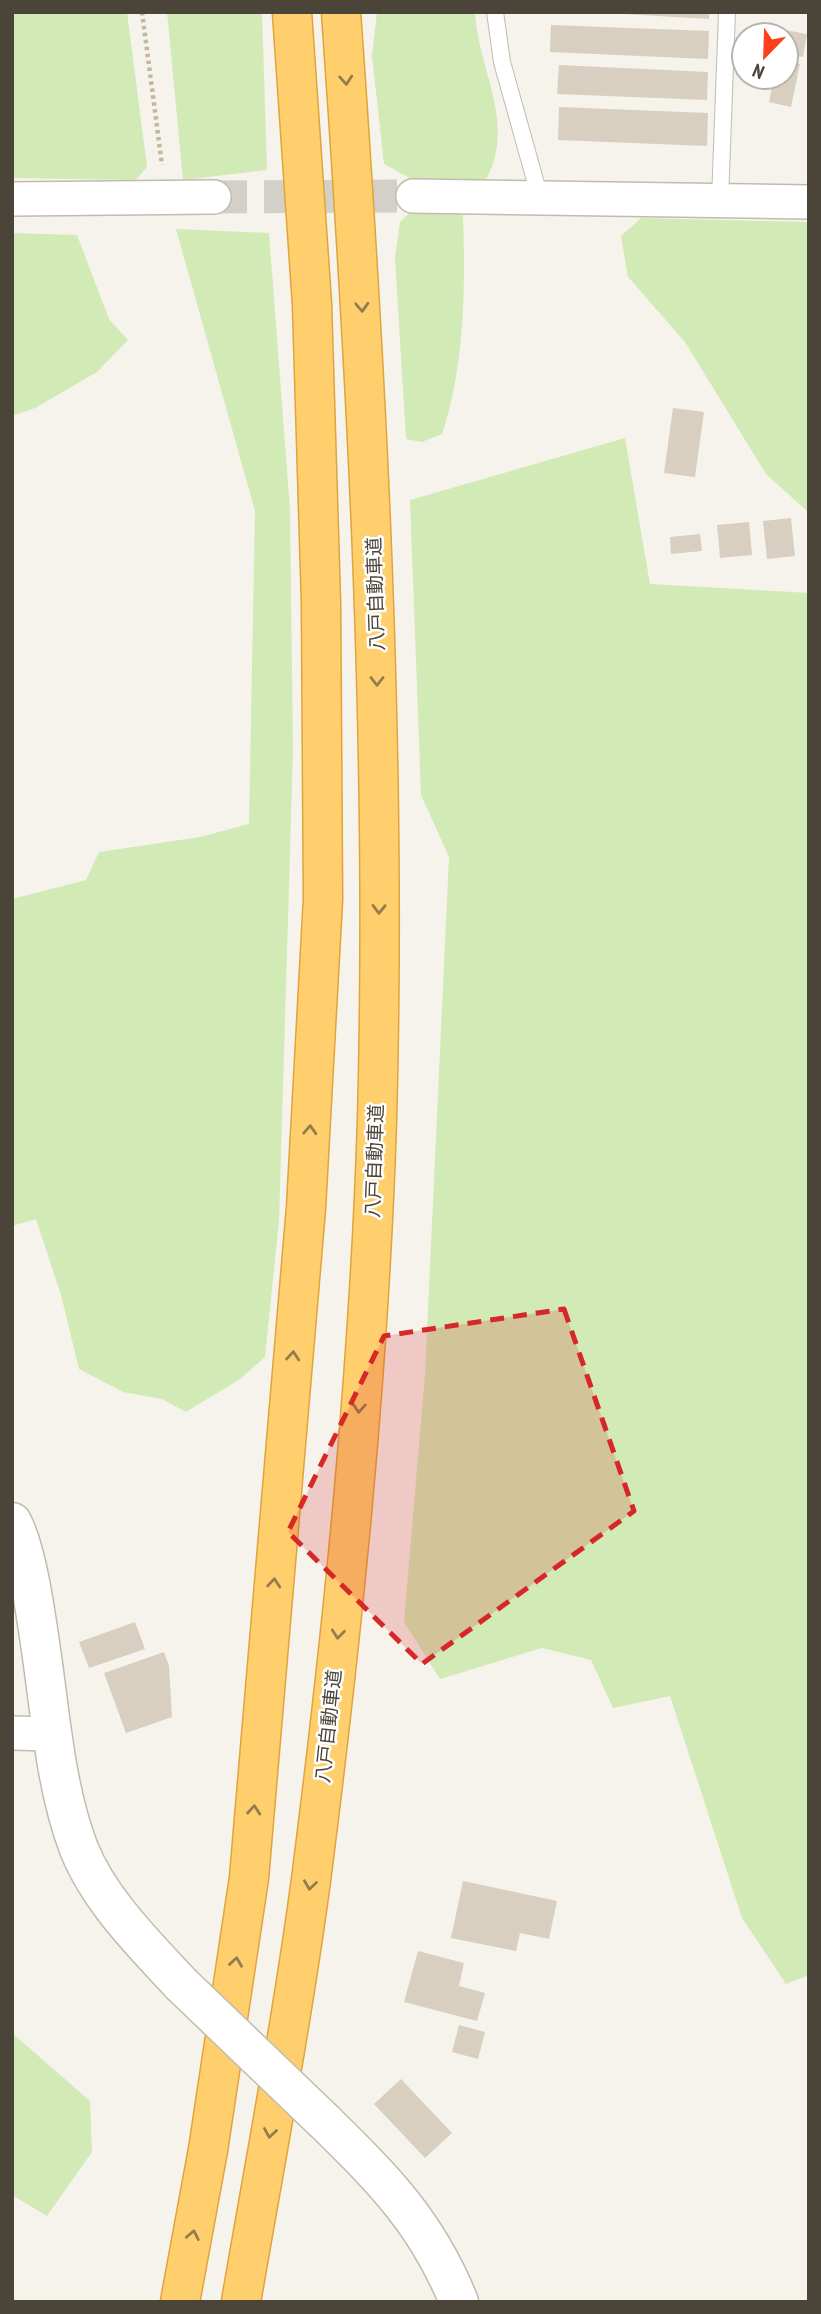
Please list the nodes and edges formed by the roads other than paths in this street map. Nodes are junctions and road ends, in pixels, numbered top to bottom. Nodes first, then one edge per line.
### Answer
1 (292, 12) edge
2 (341, 12) edge
3 (495, 12) edge
4 (727, 12) edge
5 (412, 196) tunnel mouth
6 (215, 197) tunnel mouth
7 (540, 198) junction
8 (12, 199) edge
9 (720, 200) junction
10 (809, 202) edge
11 (12, 1522) edge
12 (12, 1733) edge
13 (53, 1734) junction
14 (180, 2302) edge
15 (241, 2302) edge
16 (459, 2302) edge

14 -> 1 highway
2 -> 15 highway, 八戸自動車道
3 - 7 lane
4 - 9 lane
5 - 7 street
6 - 8 street
7 - 9 street
9 - 10 street
11 - 13 street
12 - 13 street
13 - 16 street, bridge

